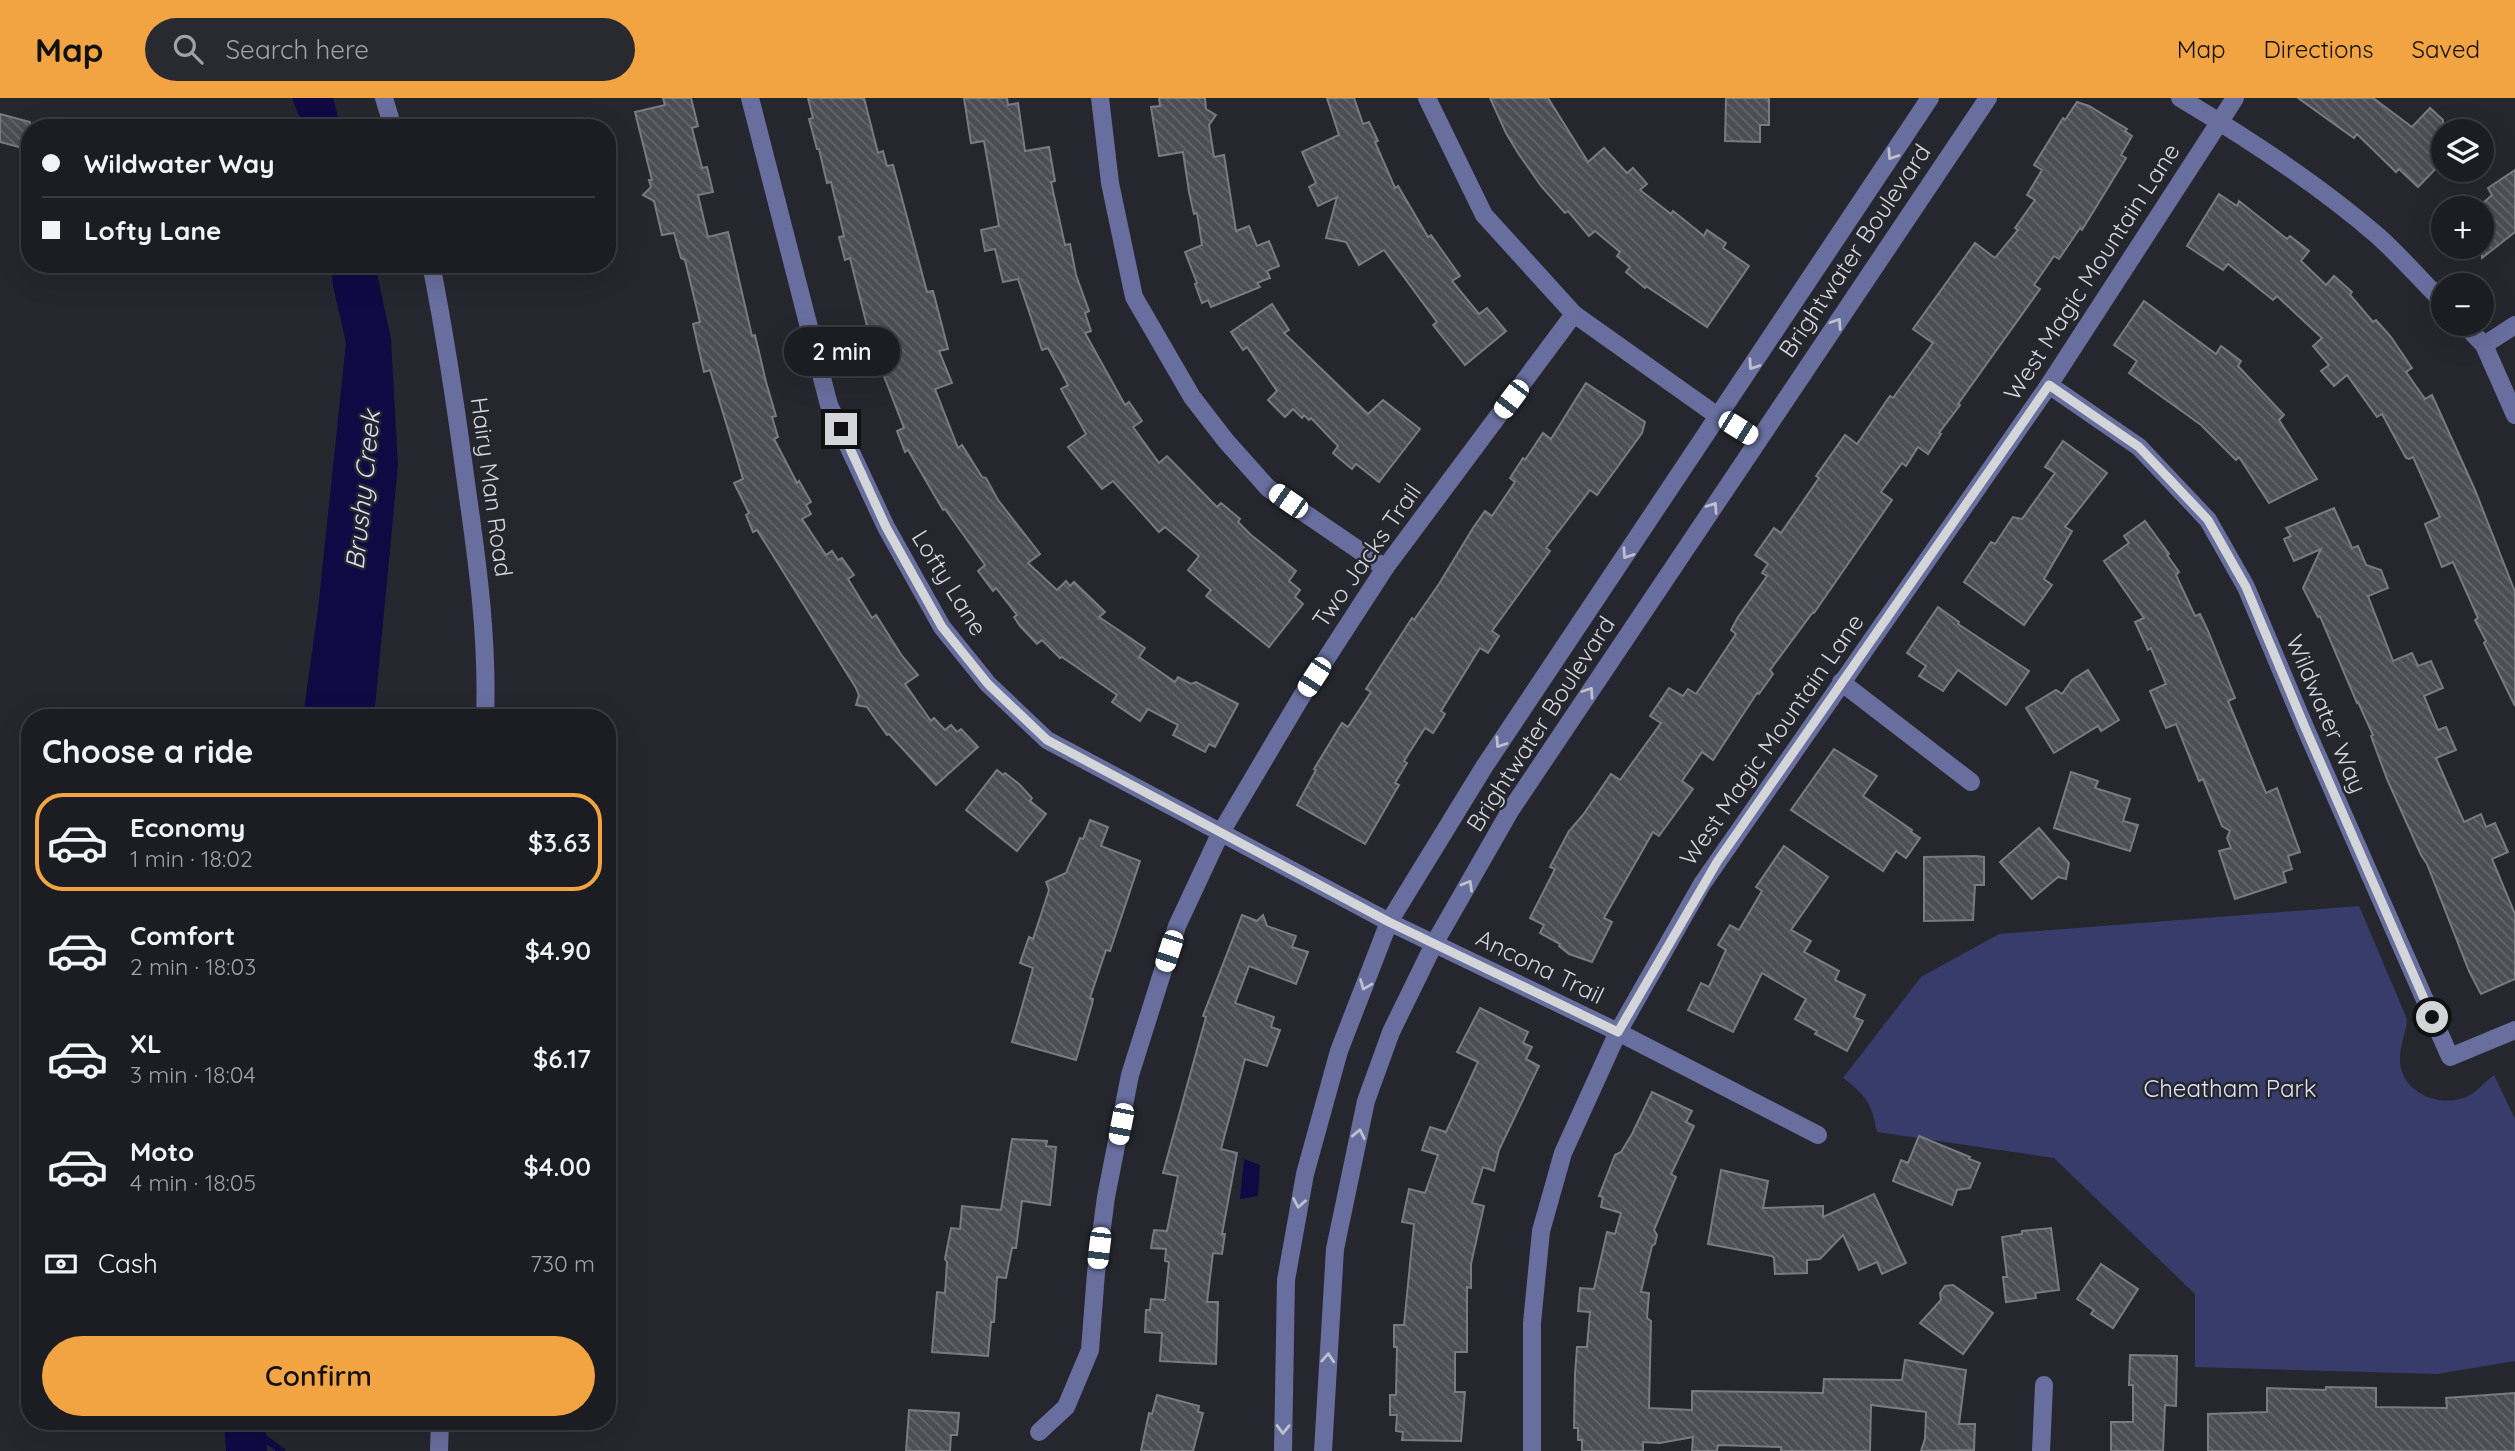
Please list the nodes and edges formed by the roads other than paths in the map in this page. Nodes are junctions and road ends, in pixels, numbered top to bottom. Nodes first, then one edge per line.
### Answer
1 (384, 98) edge
2 (750, 98) edge
3 (1100, 98) edge
4 (1427, 98) edge
5 (1930, 98) edge
6 (1988, 98) edge
7 (2180, 98) edge
8 (2235, 98) edge
9 (390, 119) edge
10 (2221, 122) junction
11 (433, 273) edge
12 (2431, 290) edge
13 (1574, 314) junction
14 (2515, 325) edge
15 (2475, 336) edge
16 (2484, 345) junction
17 (2049, 385) junction
18 (2515, 415) edge
19 (1719, 417) junction
20 (1758, 440) junction
21 (1385, 569) junction
22 (1841, 682) junction
23 (485, 709) edge
24 (1971, 782) dead end
25 (1220, 834) junction
26 (1389, 922) junction
27 (1434, 944) junction
28 (2515, 1030) edge
29 (1618, 1032) junction
30 (1818, 1135) dead end
31 (2044, 1385) dead end
32 (440, 1430) edge
33 (1039, 1432) dead end
34 (439, 1451) edge
35 (1283, 1451) edge
36 (1323, 1451) edge
37 (1532, 1451) edge
38 (2041, 1451) edge

1 - 9 street
2 - 25 street, Lofty Lane
3 - 21 street
4 - 13 street
5 -> 19 street, Brightwater Boulevard
20 -> 6 street, Brightwater Boulevard
7 - 10 street
8 - 10 street, West Magic Mountain Lane
10 - 12 street
10 - 17 street, West Magic Mountain Lane
11 - 23 street, Hairy Man Road
13 - 19 street
13 - 21 street, Two Jacks Trail
14 - 16 street
15 - 16 street
16 - 18 street
17 - 22 street, West Magic Mountain Lane
17 - 28 street, Wildwater Way
19 - 20 street
19 -> 26 street, Brightwater Boulevard
27 -> 20 street, Brightwater Boulevard
21 - 25 street, Two Jacks Trail
22 - 24 street
22 - 29 street, West Magic Mountain Lane
25 - 26 street, Lofty Lane
25 - 33 street, Two Jacks Trail
26 - 27 street, Ancona Trail
26 -> 35 street, Brightwater Boulevard
27 - 29 street, Ancona Trail
36 -> 27 street, Brightwater Boulevard
29 - 30 street, Ancona Trail
29 - 37 street, West Magic Mountain Lane
31 - 38 street
32 - 34 street

